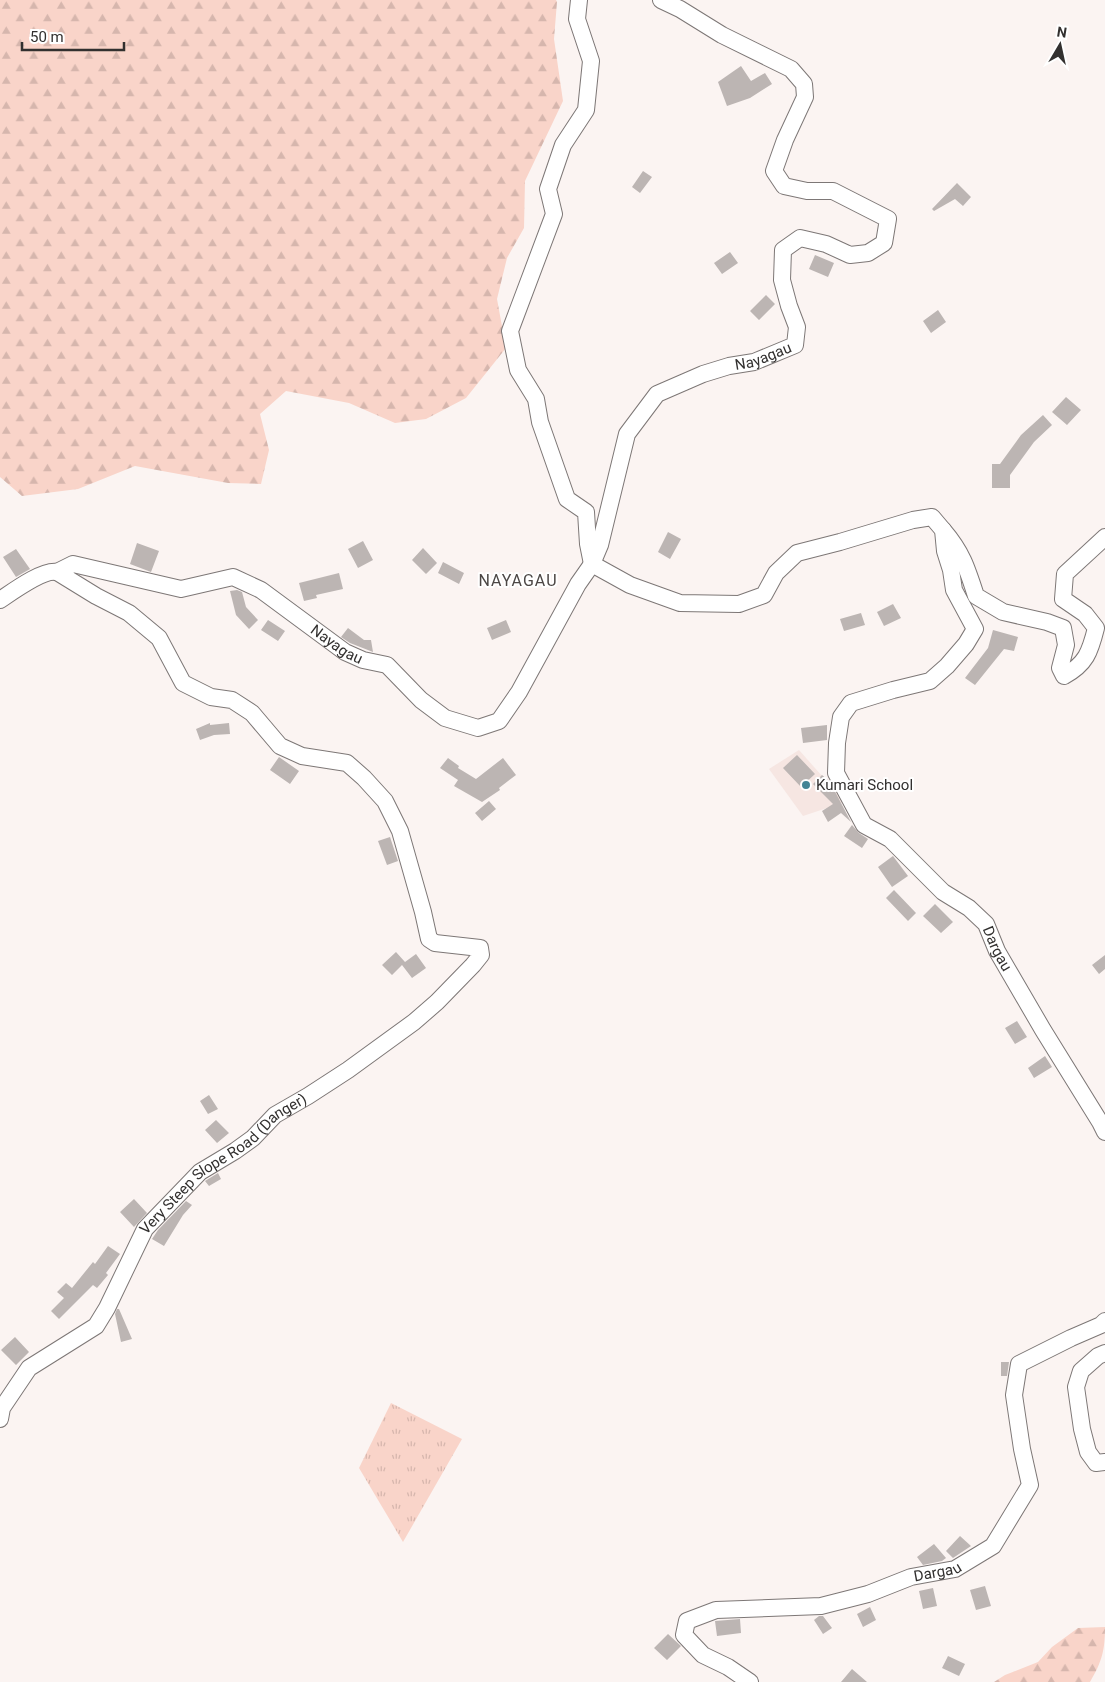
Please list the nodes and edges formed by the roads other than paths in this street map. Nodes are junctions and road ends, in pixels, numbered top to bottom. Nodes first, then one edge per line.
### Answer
1 (579, 0) edge
2 (662, 0) edge
3 (943, 530) junction
4 (1105, 538) edge
5 (592, 564) junction
6 (57, 572) junction
7 (0, 600) edge
8 (1105, 1132) edge
9 (1105, 1321) edge
10 (1105, 1353) edge
11 (0, 1419) edge
12 (1105, 1462) edge
13 (750, 1682) edge

1 - 5 street
2 - 5 street, Nayagau
3 - 4 street
3 - 5 street
3 - 8 street, Dargau
5 - 6 street, Nayagau
6 - 7 street, Nayagau
6 - 11 street, Very Steep Slope Road (Danger)
9 - 13 street, Dargau
10 - 12 street

